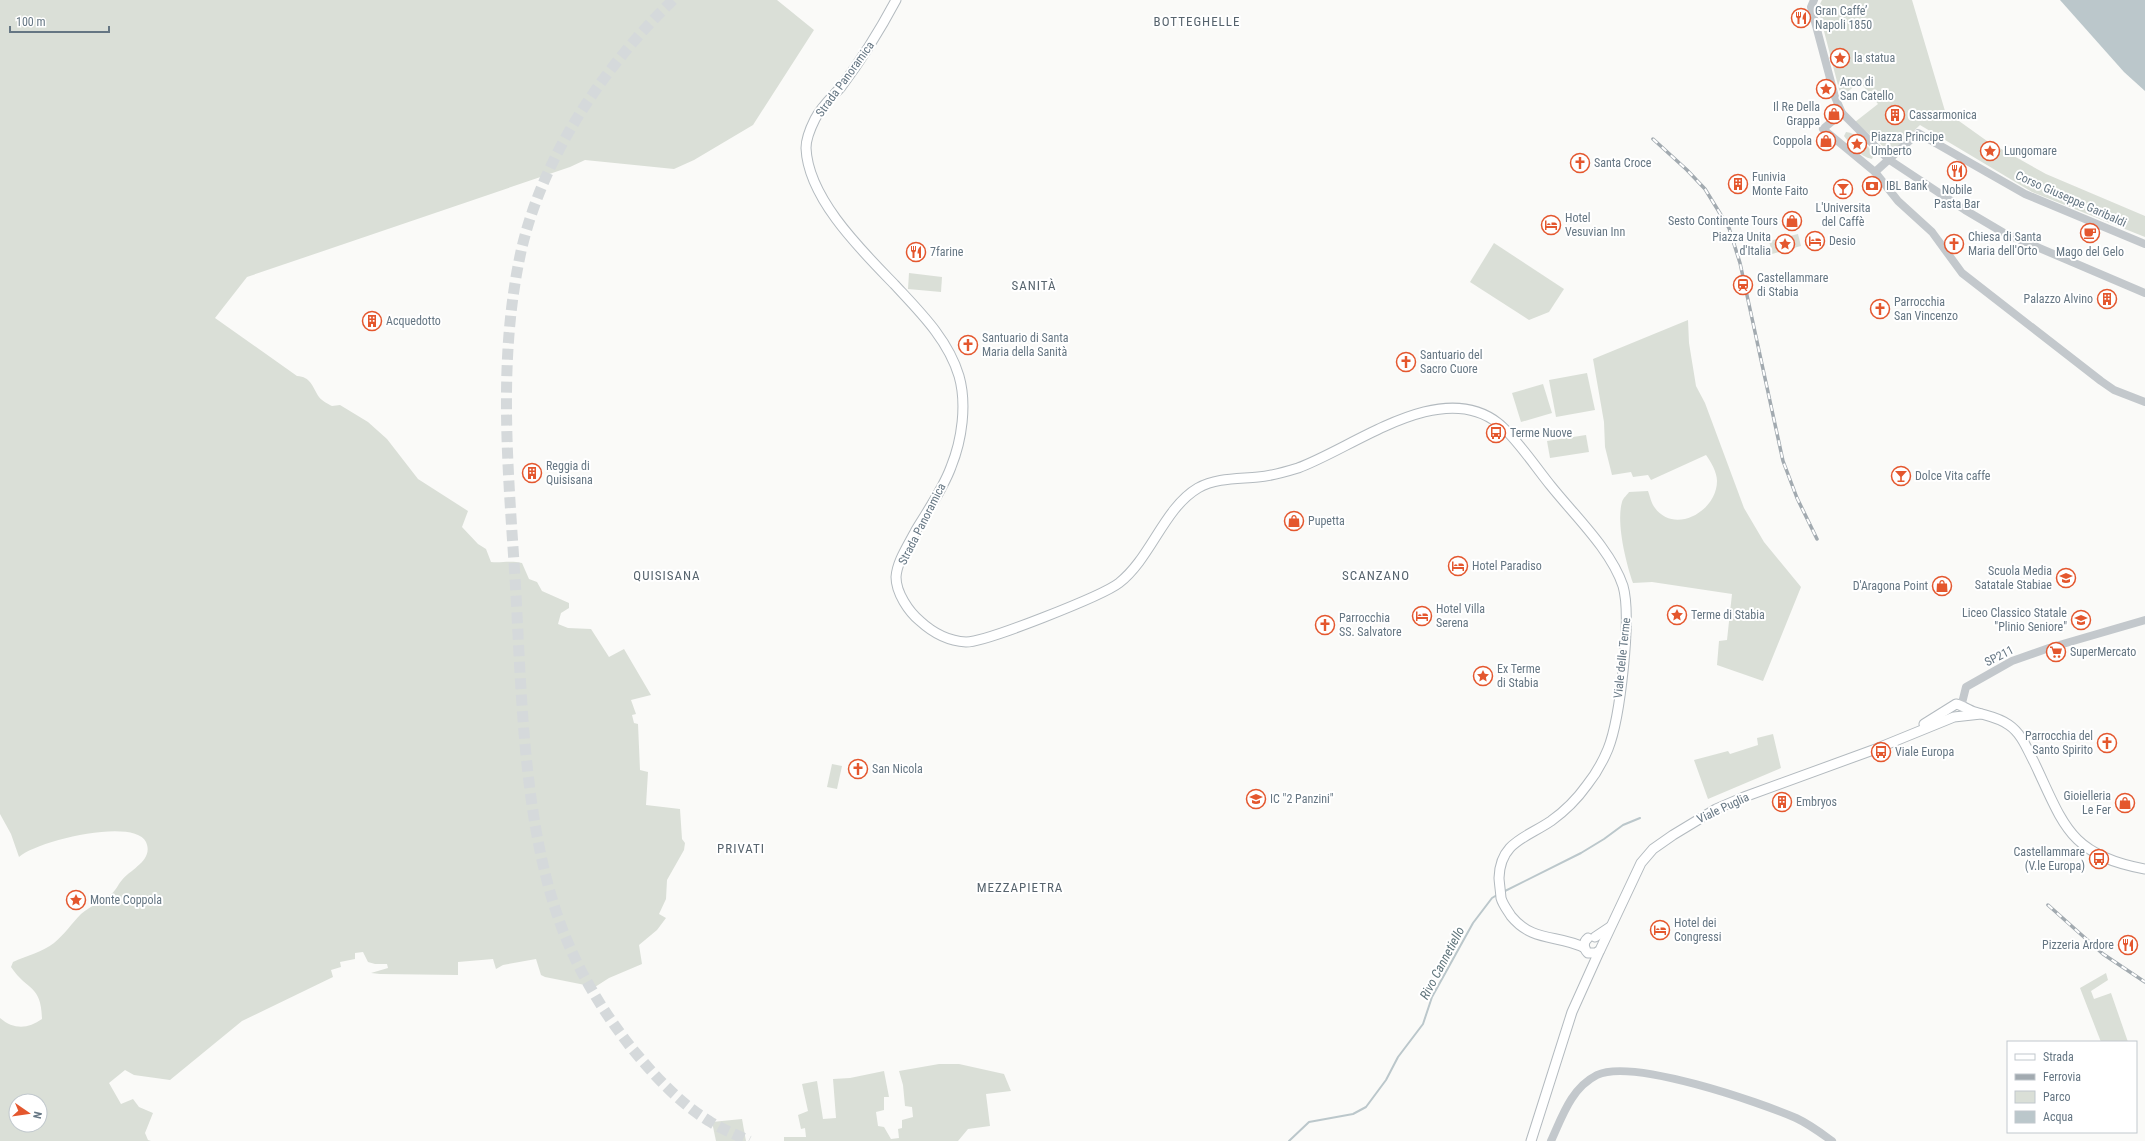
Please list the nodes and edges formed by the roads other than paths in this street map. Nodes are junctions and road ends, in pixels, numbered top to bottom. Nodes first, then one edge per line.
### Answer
1 (896, 0) edge
2 (1814, 0) edge
3 (1842, 113) junction
4 (1888, 160) junction
5 (1875, 172) junction
6 (2145, 244) edge
7 (2145, 293) edge
8 (2145, 402) edge
9 (1371, 434) joint
10 (2145, 620) edge
11 (1959, 712) junction
12 (1899, 739) junction
13 (2145, 869) edge
14 (1610, 927) junction
15 (1591, 937) junction
16 (1572, 942) junction
17 (1594, 950) junction
18 (1531, 1141) edge
19 (1551, 1141) edge
20 (1832, 1141) edge

1 - 9 main road, Strada Panoramica
2 - 3 street
3 - 4 street
3 - 5 street
4 - 5 street
4 - 6 street, Corso Giuseppe Garibaldi
4 - 7 street
5 - 8 street
9 - 16 main road, Viale delle Terme
10 - 11 street, SP211
11 - 12 main road, Viale Puglia
11 - 12 main road, Viale Puglia
11 - 13 main road
12 - 14 main road, Viale Puglia
14 - 15 main road
14 - 17 main road, Viale Puglia
15 - 16 main road
15 - 17 main road
15 - 17 main road
16 - 17 main road, Viale delle Terme
17 - 18 main road
19 - 20 street

